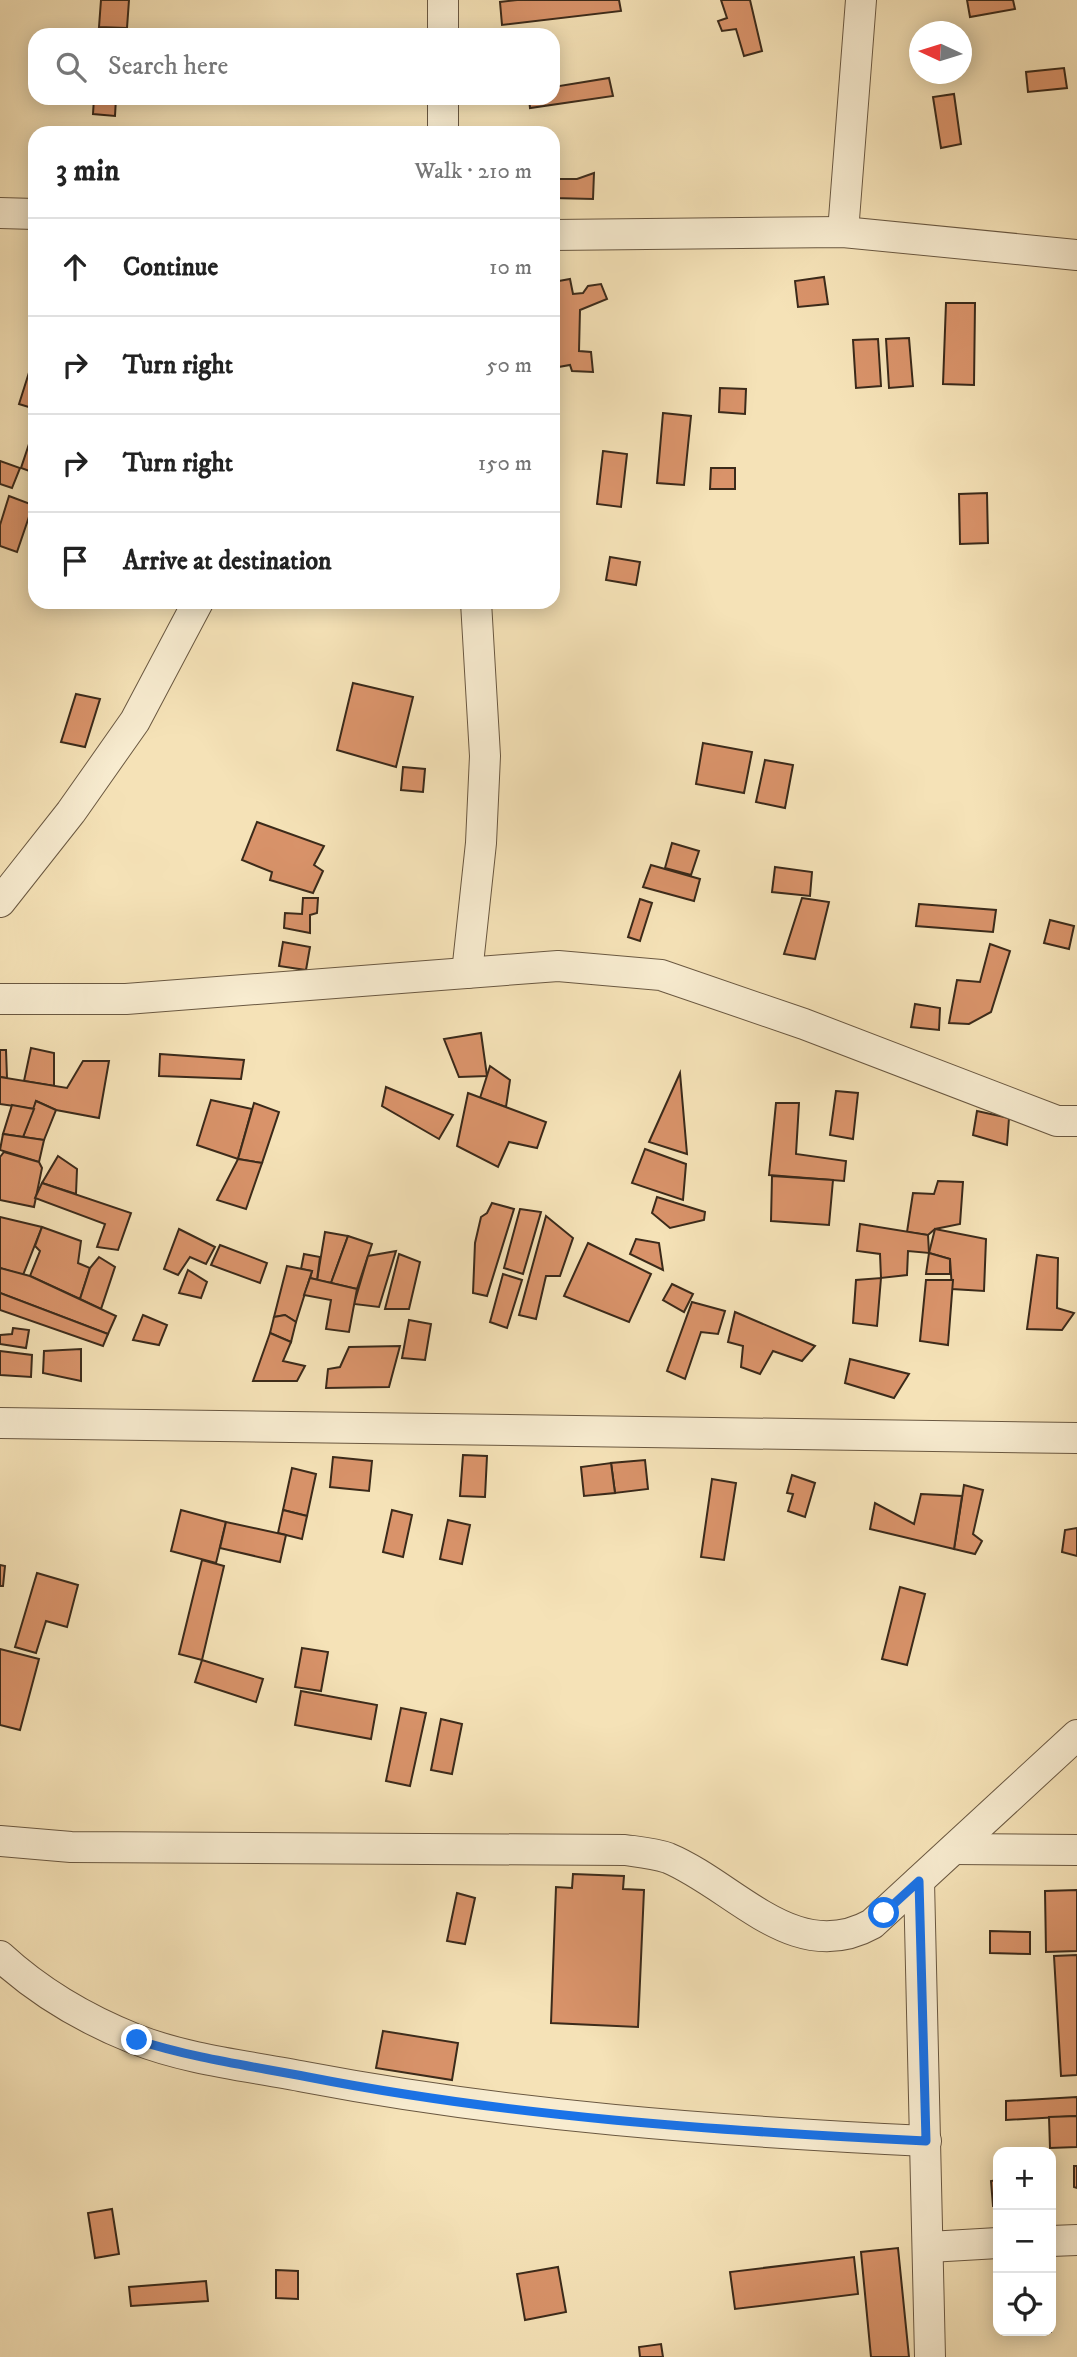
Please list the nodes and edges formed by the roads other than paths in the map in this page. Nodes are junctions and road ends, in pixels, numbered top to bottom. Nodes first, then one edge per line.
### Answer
1 (443, 0) edge
2 (861, 0) edge
3 (443, 28) edge
4 (443, 105) edge
5 (443, 126) edge
6 (0, 213) edge
7 (28, 214) edge
8 (843, 232) junction
9 (560, 235) edge
10 (1077, 255) edge
11 (194, 609) edge
12 (476, 609) edge
13 (0, 902) edge
14 (467, 973) junction
15 (0, 999) edge
16 (1077, 1121) edge
17 (0, 1423) edge
18 (1077, 1438) edge
19 (1077, 1735) edge
20 (0, 1841) edge
21 (954, 1849) junction
22 (1077, 1850) edge
23 (919, 1881) junction
24 (0, 1956) edge
25 (926, 2141) junction
26 (1077, 2240) edge
27 (1056, 2241) edge
28 (993, 2244) edge
29 (929, 2246) junction
30 (930, 2357) edge

1 - 3 street
2 - 8 street
4 - 5 street
6 - 7 street
8 - 9 street
8 - 10 street
11 - 13 street
12 - 14 street
14 - 15 street
14 - 16 street
17 - 18 street
19 - 21 street
20 - 23 street
21 - 22 street
21 - 23 street
23 - 25 street
24 - 25 street
25 - 29 street
26 - 27 street
28 - 29 street
29 - 30 street

